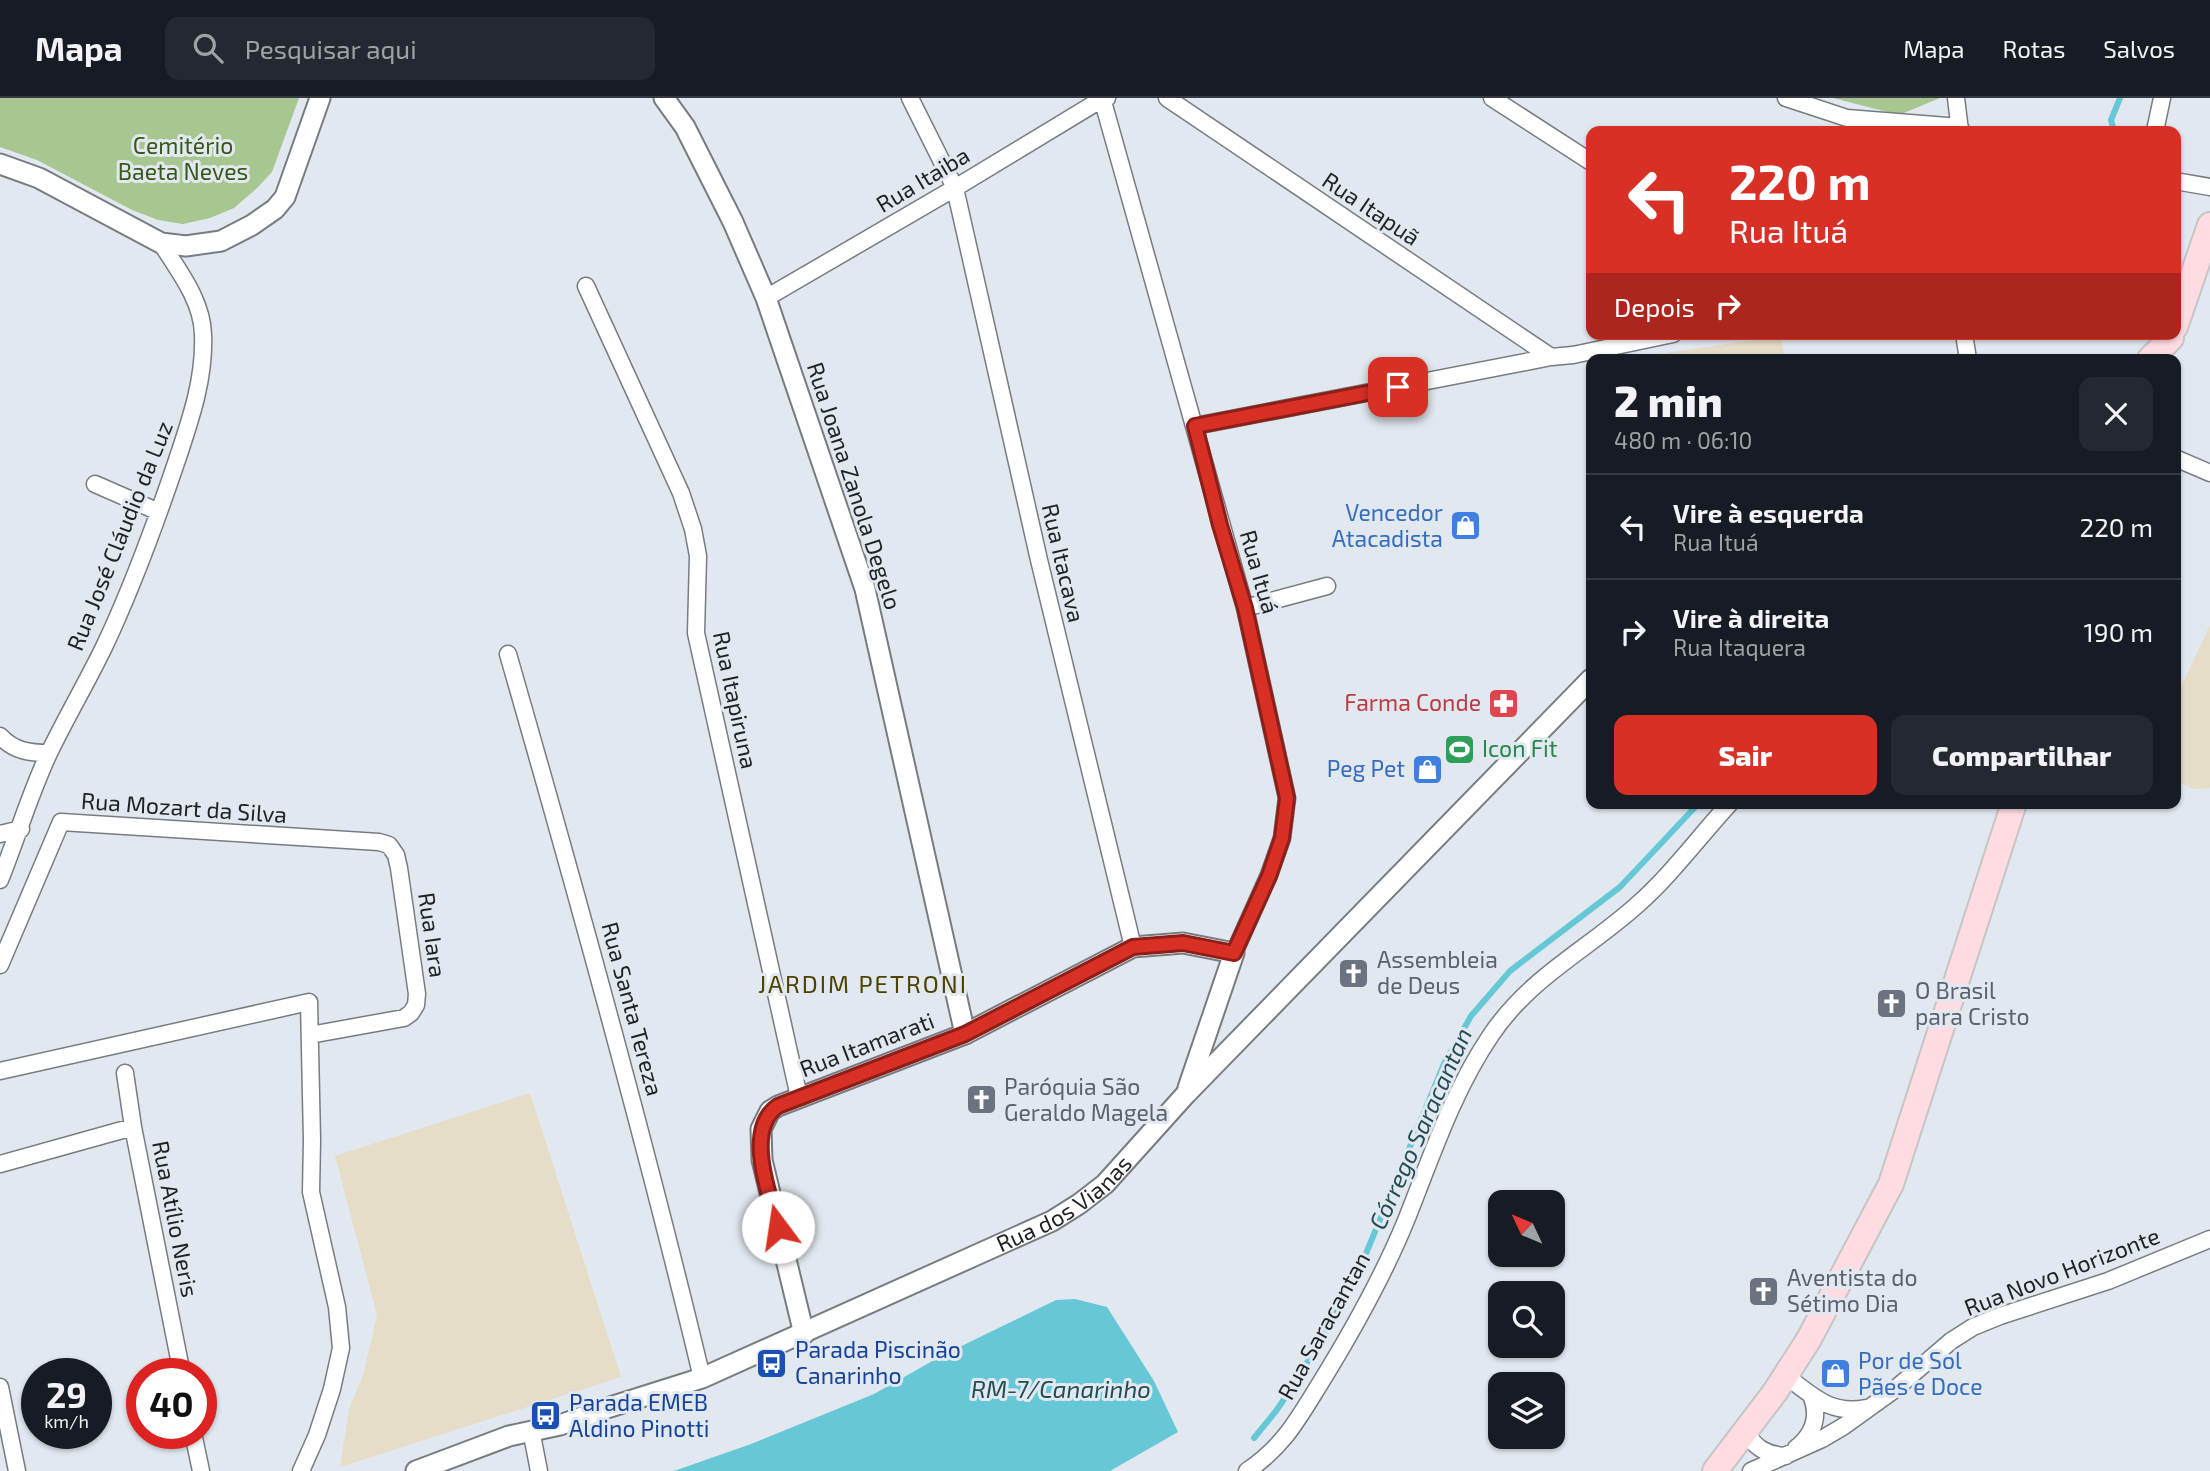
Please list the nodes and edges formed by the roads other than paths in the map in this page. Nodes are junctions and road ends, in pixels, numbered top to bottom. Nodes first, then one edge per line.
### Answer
1 (320, 98) edge
2 (664, 98) edge
3 (910, 98) edge
4 (1103, 98) edge
5 (1167, 98) edge
6 (1492, 98) edge
7 (1786, 98) edge
8 (1956, 98) edge
9 (2162, 98) edge
10 (1929, 126) edge
11 (1960, 126) edge
12 (2156, 126) edge
13 (1586, 159) edge
14 (0, 164) edge
15 (2181, 182) edge
16 (2210, 187) edge
17 (956, 188) junction
18 (2210, 225) edge
19 (161, 243) junction
20 (2204, 270) edge
21 (586, 286) dead end
22 (766, 298) junction
23 (2181, 319) edge
24 (1644, 340) edge
25 (2171, 340) edge
26 (2156, 354) edge
27 (1551, 357) junction
28 (1195, 426) junction
29 (2181, 461) edge
30 (2210, 473) edge
31 (95, 484) dead end
32 (159, 512) junction
33 (1327, 586) dead end
34 (1245, 608) junction
35 (508, 653) dead end
36 (1586, 684) edge
37 (0, 736) edge
38 (49, 753) junction
39 (1725, 809) edge
40 (2012, 809) edge
41 (21, 829) junction
42 (0, 834) edge
43 (304, 839) joint
44 (0, 880) edge
45 (1133, 947) junction
46 (1234, 953) junction
47 (0, 965) edge
48 (965, 1034) junction
49 (310, 1035) junction
50 (0, 1071) edge
51 (125, 1073) dead end
52 (1186, 1094) junction
53 (799, 1097) junction
54 (133, 1127) junction
55 (0, 1164) edge
56 (2210, 1239) edge
57 (804, 1334) junction
58 (179, 1358) edge
59 (1786, 1376) junction
60 (702, 1378) junction
61 (0, 1387) edge
62 (1811, 1395) junction
63 (1868, 1408) junction
64 (531, 1430) junction
65 (1746, 1431) junction
66 (197, 1449) edge
67 (1786, 1456) junction
68 (438, 1467) edge
69 (17, 1471) edge
70 (201, 1471) edge
71 (301, 1471) edge
72 (416, 1471) edge
73 (539, 1471) edge
74 (1247, 1471) edge
75 (1714, 1471) edge
76 (1751, 1471) edge

1 - 19 street
2 - 22 street, Rua Joana Zanola Degelo
3 - 17 street, Rua Itacava
4 - 17 street, Rua Itaiba
4 - 28 street, Rua Ituá
5 - 27 street, Rua Itapuã
6 - 13 street
7 - 10 street
8 - 11 street
9 - 12 street
14 - 19 street
15 - 16 street
17 - 22 street, Rua Itaiba
17 - 45 street, Rua Itacava
18 - 20 main road
19 - 32 street, Rua José Cláudio da Luz
20 - 23 main road
21 - 53 street, Rua Itapiruna
22 - 48 street, Rua Joana Zanola Degelo
24 - 27 street
25 - 26 main road
27 - 28 street
28 - 34 street, Rua Ituá
29 - 30 street
31 - 32 street
32 - 38 street, Rua José Cláudio da Luz
33 - 34 street
34 - 46 street, Rua Ituá
35 - 60 street, Rua Santa Tereza
36 - 52 street, Rua dos Vianas
37 - 38 street
38 - 41 street, Rua José Cláudio da Luz
39 - 74 street, Rua Saracantan
40 - 59 main road
41 - 42 street
41 - 44 street, Rua José Cláudio da Luz
43 - 47 street, Rua Mozart da Silva
43 - 49 street, Rua Iara
45 - 46 street, Rua Itamarati
45 - 48 street, Rua Itamarati
46 - 52 street, Rua Ituá
48 - 53 street, Rua Itamarati
49 - 50 street
49 - 71 street
51 - 54 street, Rua Atílio Neris
52 - 57 street, Rua dos Vianas
53 - 57 street, Rua Itamarati
54 - 55 street
54 - 58 street, Rua Atílio Neris
56 - 63 street, Rua Novo Horizonte
57 - 60 street, Rua dos Vianas
59 - 62 street
59 - 65 main road
60 - 64 street, Rua dos Vianas
61 - 69 street
62 - 63 street
62 - 67 street
63 - 67 street, Rua Novo Horizonte
64 - 68 street, Rua dos Vianas
64 - 73 street
65 - 67 street
65 - 75 main road
66 - 70 street
67 - 76 street, Rua Novo Horizonte
68 - 72 street, Rua dos Vianas

